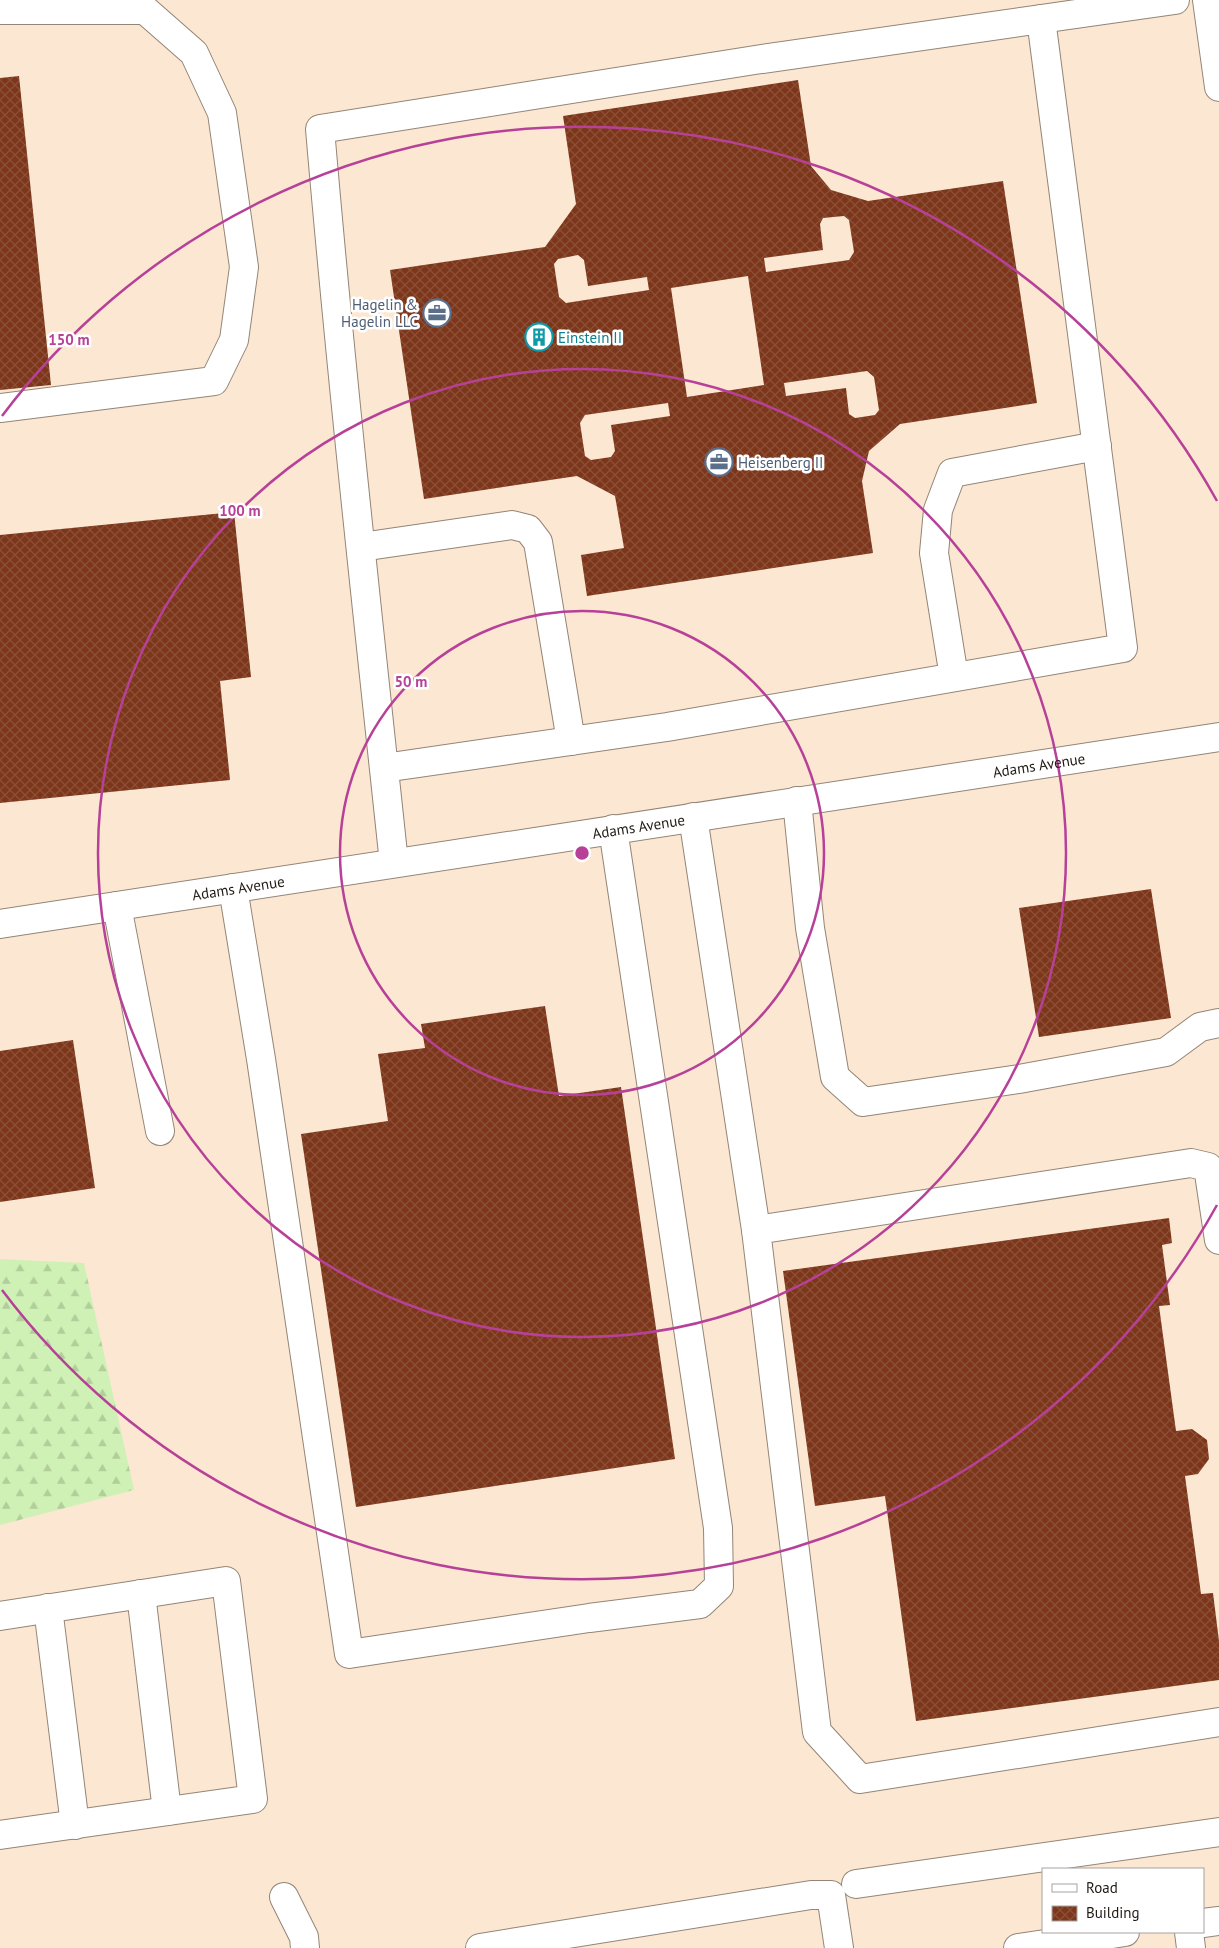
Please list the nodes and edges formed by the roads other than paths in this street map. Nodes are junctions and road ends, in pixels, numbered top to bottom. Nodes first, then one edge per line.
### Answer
1 (1175, 0) edge
2 (1207, 0) edge
3 (0, 10) edge
4 (1041, 19) junction
5 (1219, 87) edge
6 (0, 408) edge
7 (1097, 446) junction
8 (361, 547) junction
9 (954, 677) junction
10 (1219, 737) edge
11 (571, 741) junction
12 (384, 768) junction
13 (797, 801) junction
14 (692, 817) junction
15 (614, 829) junction
16 (394, 863) junction
17 (233, 888) junction
18 (117, 906) junction
19 (0, 924) edge
20 (1210, 1025) edge
21 (160, 1131) dead end
22 (756, 1230) junction
23 (1219, 1240) edge
24 (141, 1594) junction
25 (48, 1608) junction
26 (0, 1616) edge
27 (1219, 1722) edge
28 (167, 1811) junction
29 (75, 1825) junction
30 (1219, 1832) edge
31 (0, 1835) edge
32 (856, 1884) dead end
33 (284, 1897) dead end
34 (1219, 1921) edge
35 (1204, 1923) edge
36 (1118, 1933) edge
37 (1189, 1933) edge
38 (305, 1948) edge
39 (480, 1948) edge
40 (839, 1948) edge
41 (1018, 1948) edge
42 (1191, 1948) edge

1 - 4 street
2 - 5 street
3 - 6 street
4 - 7 street
4 - 8 street
7 - 9 street
7 - 9 street
8 - 11 street
8 - 12 street
9 - 11 street
10 - 13 street, Adams Avenue
11 - 12 street
12 - 16 street
13 - 14 street, Adams Avenue
13 - 20 street
14 - 15 street, Adams Avenue
14 - 22 street
15 - 16 street, Adams Avenue
15 - 17 street
16 - 17 street, Adams Avenue
17 - 18 street, Adams Avenue
18 - 19 street, Adams Avenue
18 - 21 street
22 - 23 street
22 - 27 street
24 - 25 street
24 - 28 street
24 - 28 street
25 - 26 street
25 - 29 street
28 - 29 street
29 - 31 street
30 - 32 street
33 - 38 street
34 - 35 street
36 - 41 street
37 - 42 street
39 - 40 street

